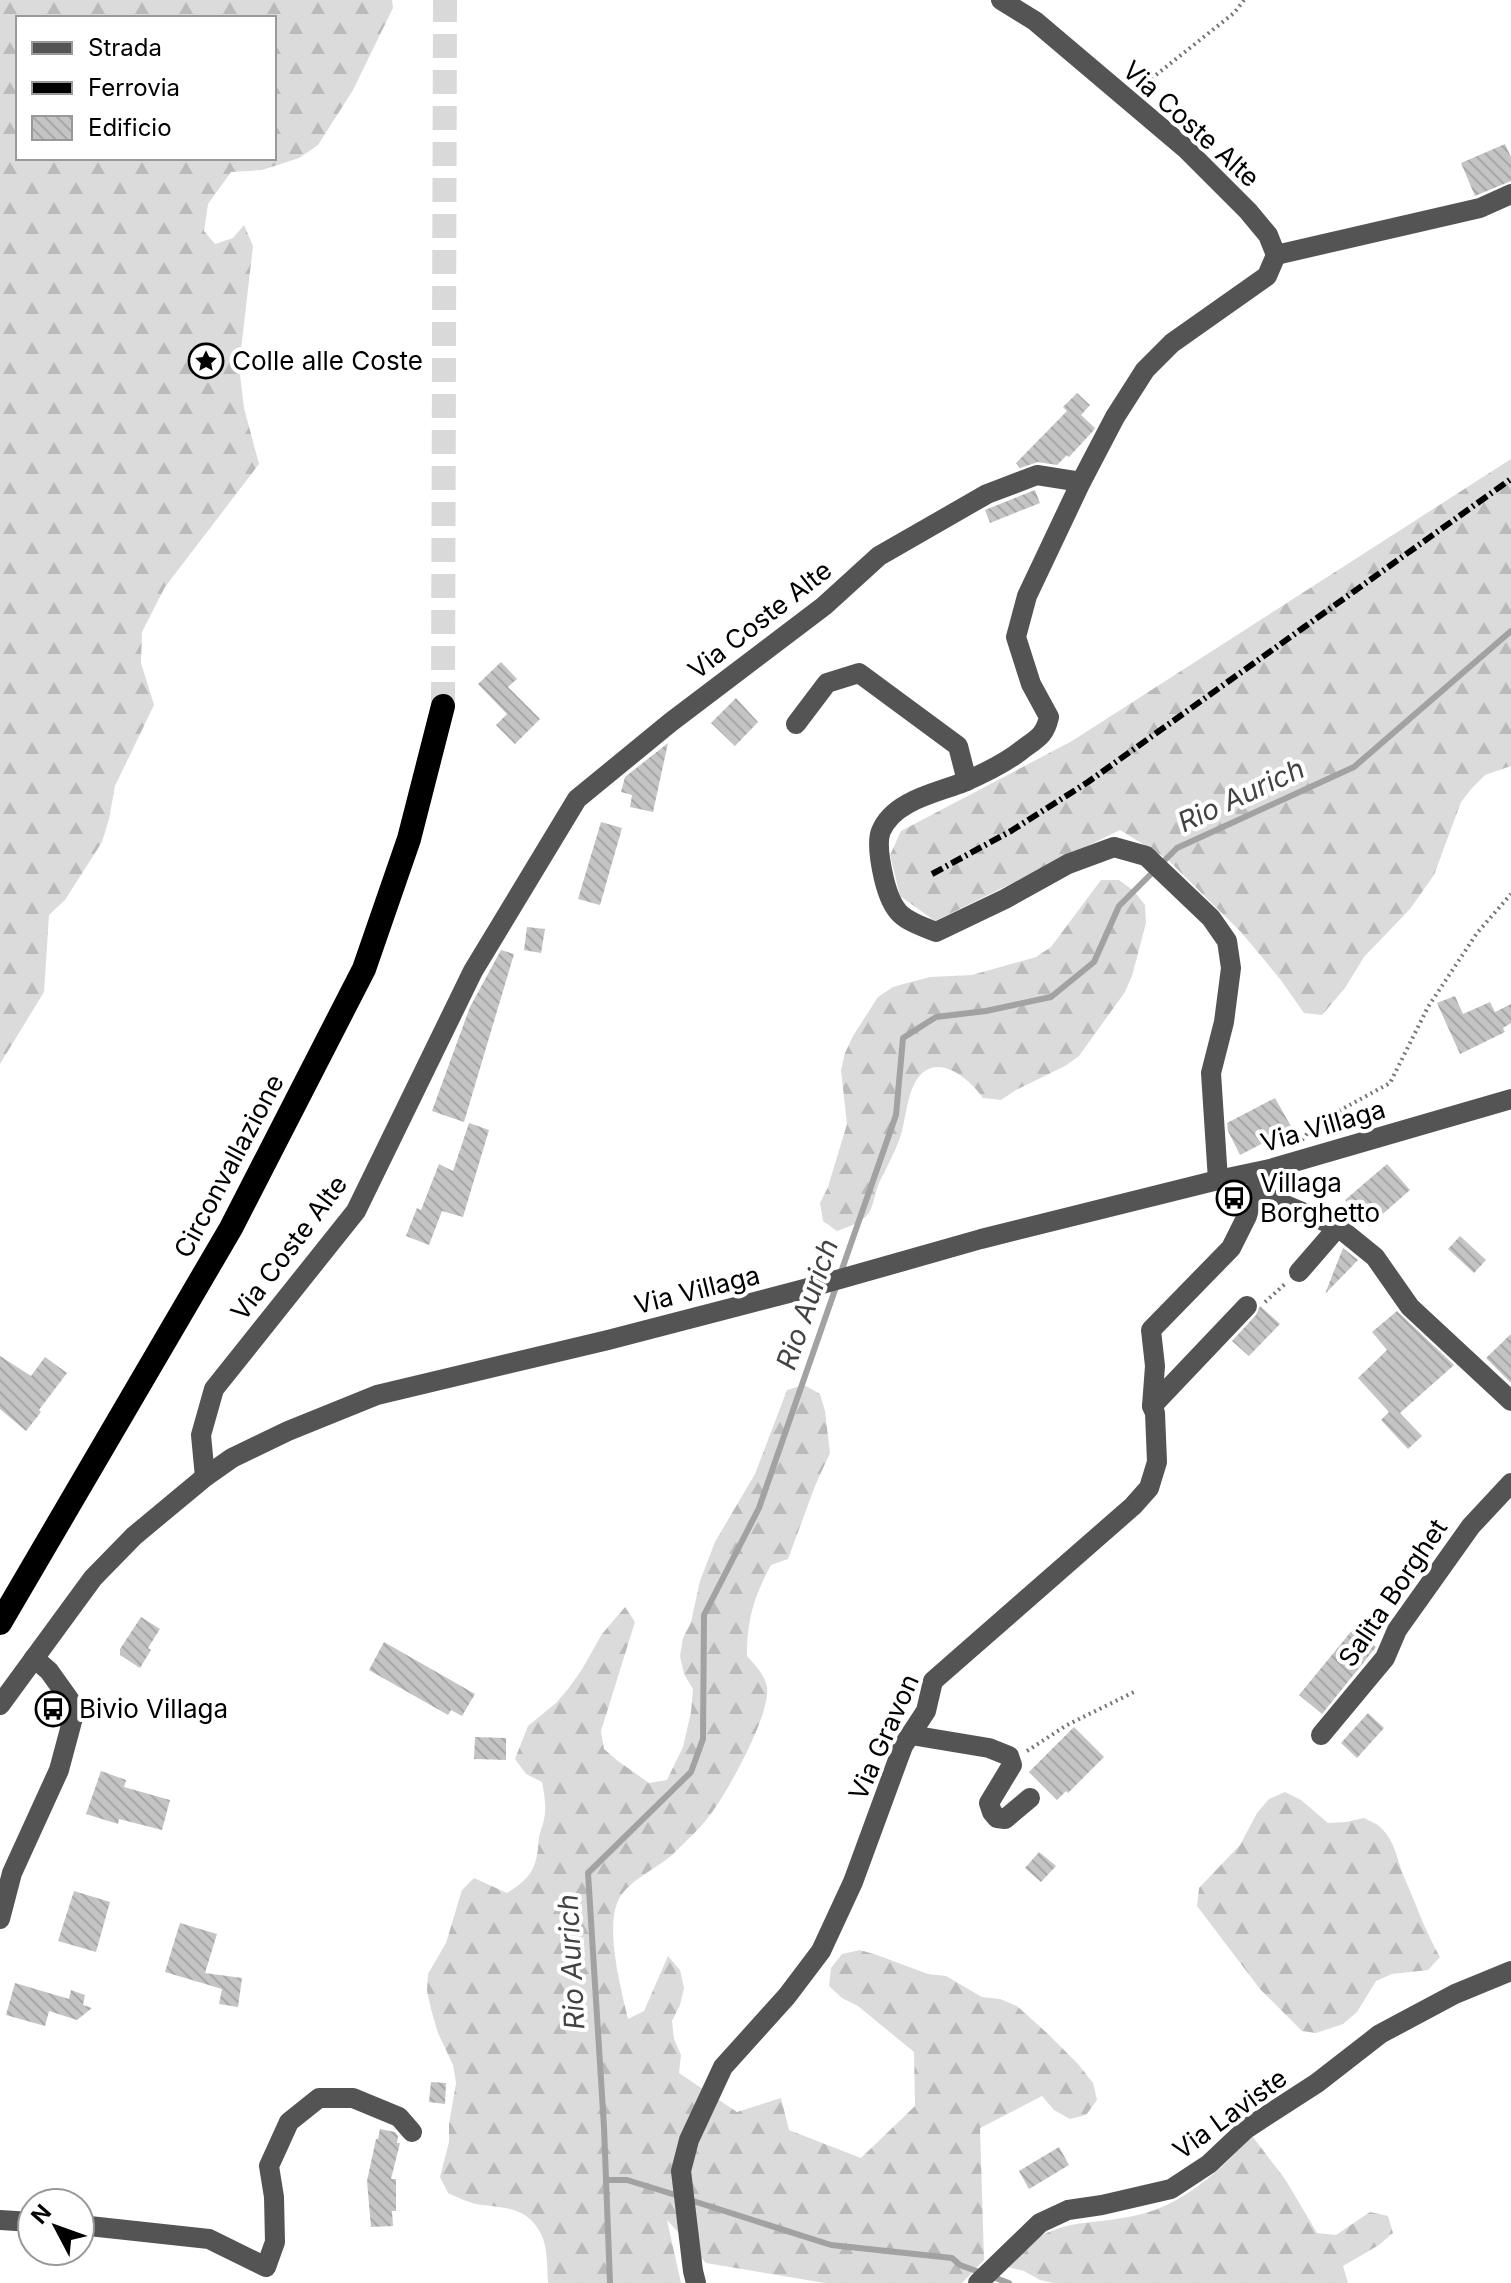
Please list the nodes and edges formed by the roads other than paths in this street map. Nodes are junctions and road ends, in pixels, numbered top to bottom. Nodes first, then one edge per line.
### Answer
1 (1001, 0) edge
2 (1511, 194) edge
3 (1276, 255) junction
4 (1081, 482) junction
5 (443, 706) tunnel mouth
6 (796, 724) dead end
7 (967, 781) junction
8 (1511, 1099) edge
9 (1275, 1167) junction
10 (1218, 1180) junction
11 (1254, 1192) junction
12 (1338, 1227) junction
13 (1299, 1272) road end
14 (1247, 1306) road end
15 (1511, 1401) edge
16 (1152, 1406) junction
17 (205, 1477) junction
18 (1511, 1483) edge
19 (0, 1623) edge
20 (34, 1658) junction
21 (0, 1705) edge
22 (911, 1735) junction
23 (1321, 1735) dead end
24 (1030, 1798) dead end
25 (0, 1919) edge
26 (1511, 1971) edge
27 (412, 2132) dead end
28 (96, 2227) edge
29 (696, 2283) edge
30 (978, 2283) edge

1 - 3 street, Via Coste Alte
2 - 3 street
3 - 4 street
4 - 7 street
4 - 17 street, Via Coste Alte
5 - 19 highway, Circonvallazione
6 - 7 street
7 - 10 street
8 - 9 street, Via Villaga
9 - 10 street, Via Villaga
9 - 11 street, Via Gravon
10 - 17 street, Via Villaga
11 - 12 street
11 - 16 street, Via Gravon
12 - 13 street
12 - 15 street
14 - 16 street
16 - 22 street, Via Gravon
17 - 20 street, Via Villaga
18 - 23 street, Salita Borghet
20 - 21 street, Via Villaga
20 - 25 street
22 - 24 street
22 - 29 street, Via Gravon
26 - 30 street, Via Laviste
27 - 28 street

